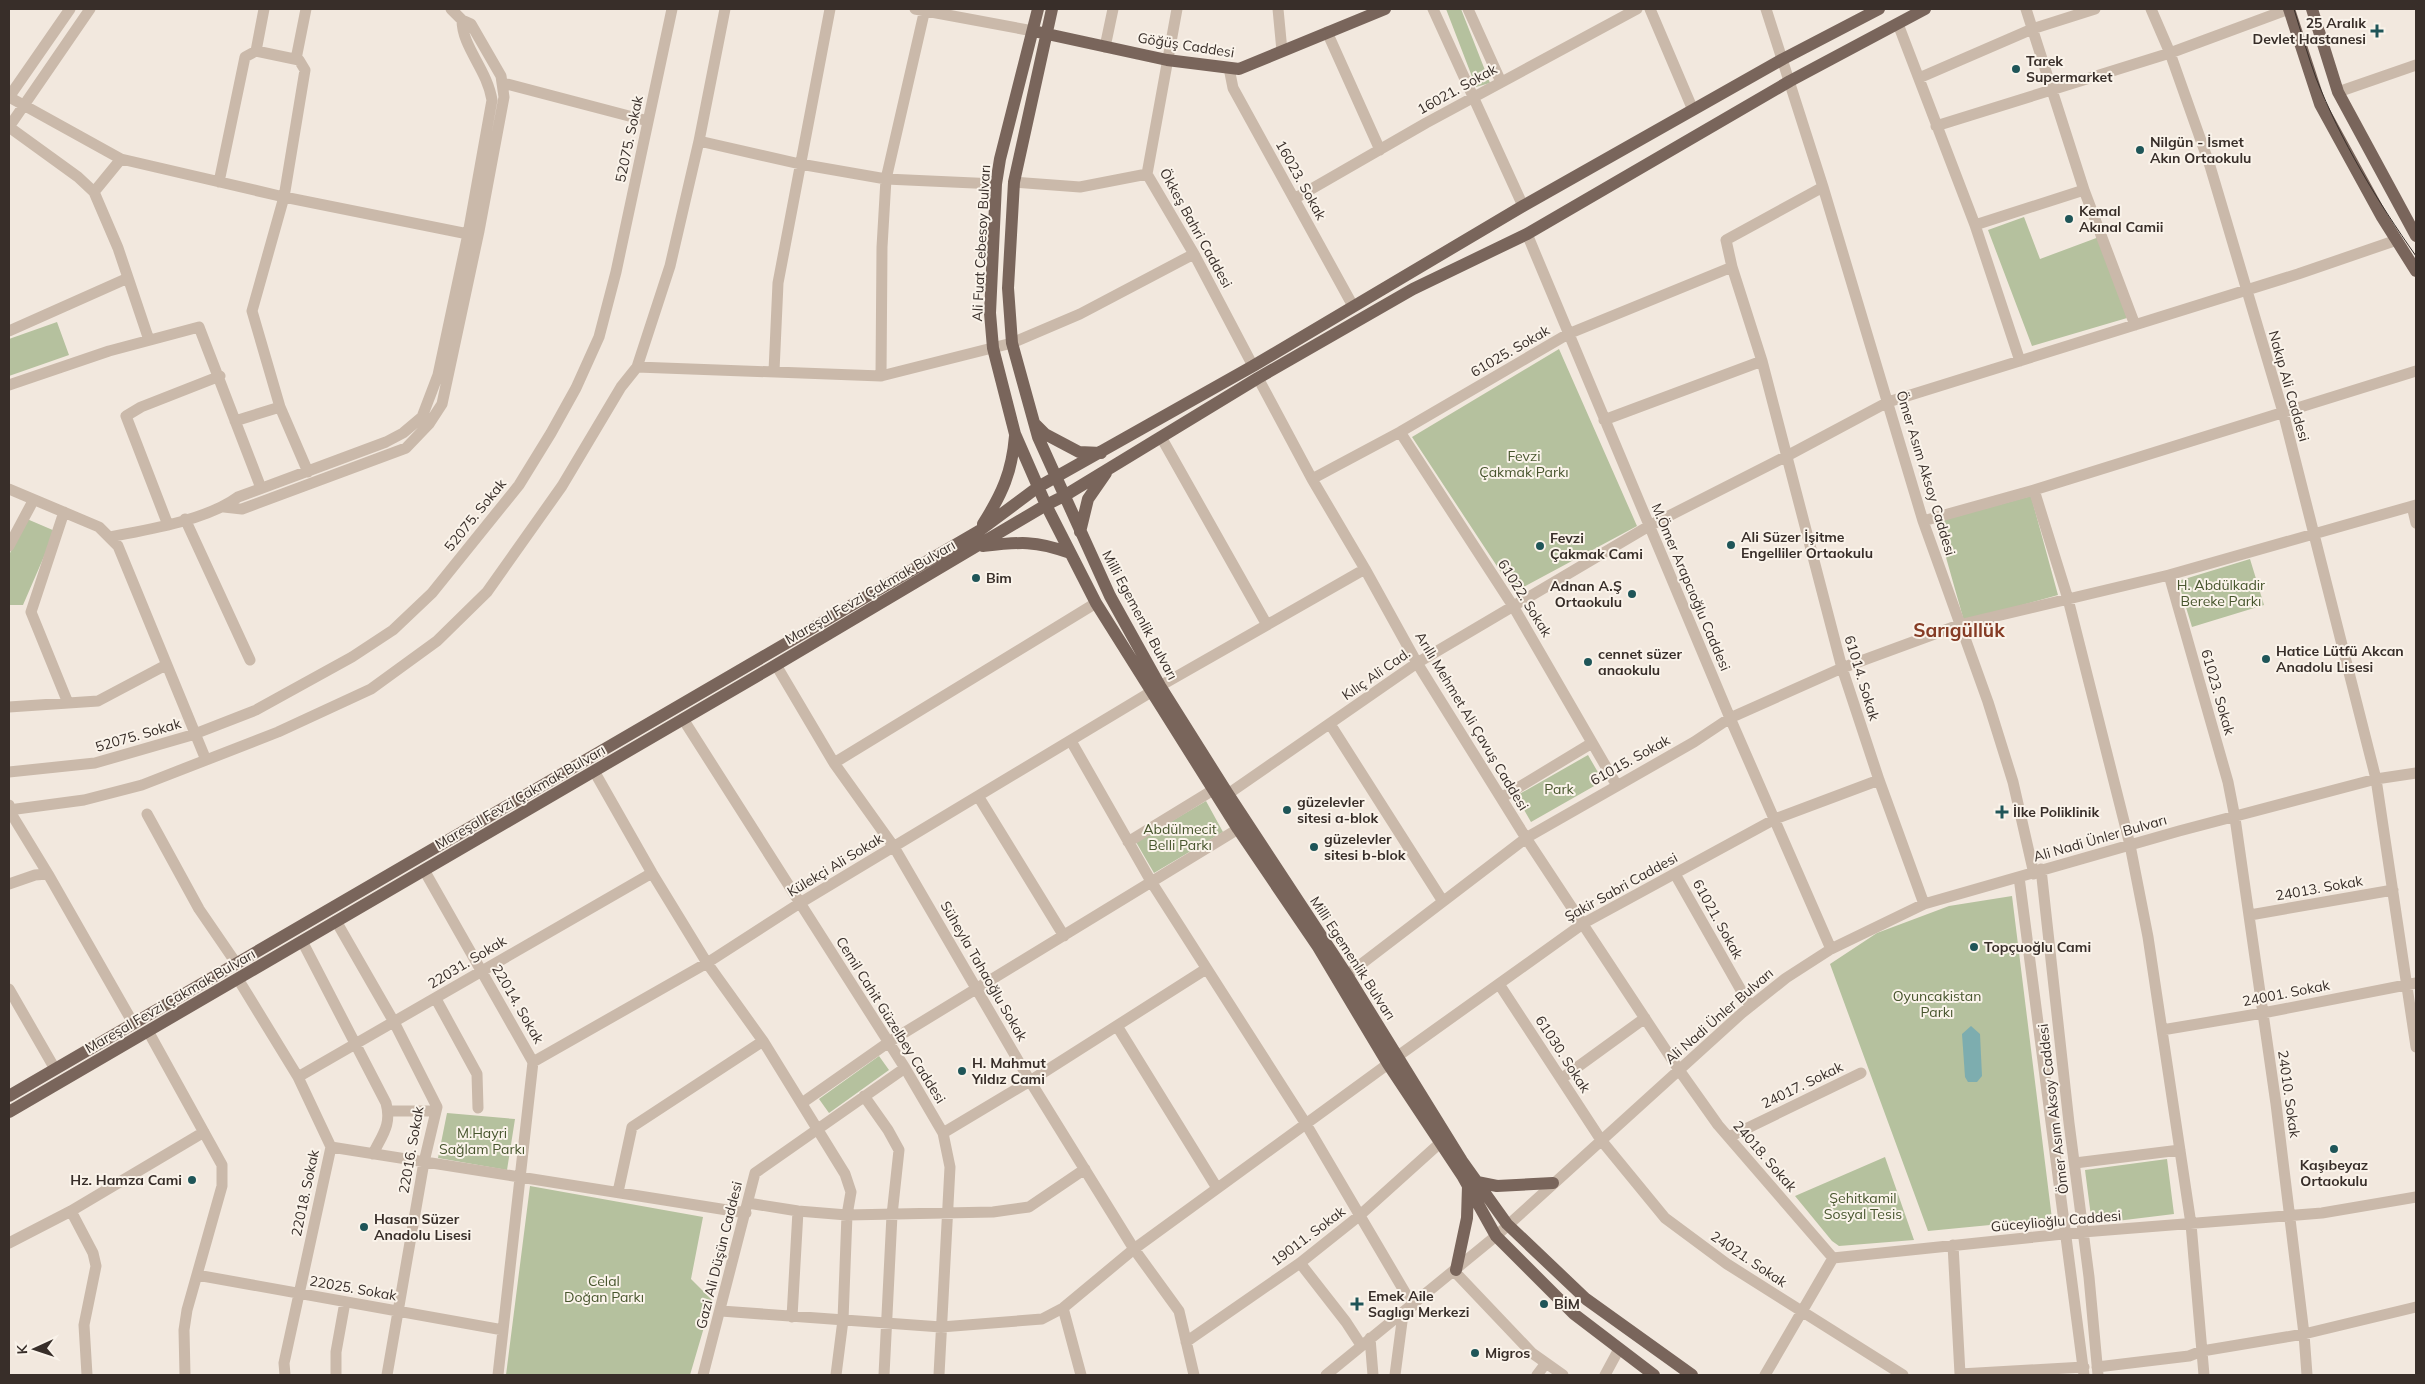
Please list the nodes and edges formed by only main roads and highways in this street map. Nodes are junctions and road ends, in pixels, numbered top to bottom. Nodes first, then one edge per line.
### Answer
1 (1038, 9) edge
2 (1052, 9) edge
3 (1385, 9) edge
4 (1878, 9) edge
5 (1925, 9) edge
6 (2289, 9) edge
7 (2312, 9) edge
8 (1033, 31) junction
9 (1046, 34) junction
10 (2412, 222) edge
11 (2416, 236) edge
12 (2416, 271) edge
13 (1255, 372) junction
14 (1034, 422) junction
15 (1015, 434) junction
16 (1101, 453) junction
17 (1109, 469) junction
18 (1057, 478) junction
19 (1038, 487) junction
20 (1064, 496) junction
21 (1046, 505) junction
22 (979, 531) junction
23 (1080, 532) junction
24 (978, 547) junction
25 (1070, 553) junction
26 (1156, 689) junction
27 (1393, 1060) junction
28 (9, 1096) edge
29 (9, 1112) edge
30 (1553, 1183) road end
31 (1473, 1184) junction
32 (1455, 1270) road end
33 (1654, 1375) edge
34 (1692, 1375) edge

1 - 8 main road, Ali Fuat Cebesoy Bulvarı
2 - 9 main road, Milli Egemenlik Bulvarı
3 - 9 main road, Göğüş Caddesi
4 - 13 main road
5 - 13 main road
6 - 12 main road
7 - 10 main road
8 - 9 main road, Göğüş Caddesi
8 - 15 main road, Ali Fuat Cebesoy Bulvarı
9 - 14 main road, Milli Egemenlik Bulvarı
10 - 11 main road
13 - 16 main road
13 - 17 main road, Mareşal Fevzi Çakmak Bulvarı
14 - 16 main road
14 - 18 main road, Milli Egemenlik Bulvarı
15 - 19 main road, Ali Fuat Cebesoy Bulvarı
15 - 22 main road
16 - 18 main road
17 - 20 main road, Mareşal Fevzi Çakmak Bulvarı
17 - 23 main road
18 - 19 main road
18 - 20 main road, Milli Egemenlik Bulvarı
19 - 21 main road, Ali Fuat Cebesoy Bulvarı
19 - 22 main road
20 - 21 main road, Mareşal Fevzi Çakmak Bulvarı
20 - 23 main road, Milli Egemenlik Bulvarı
21 - 24 main road, Mareşal Fevzi Çakmak Bulvarı
21 - 25 main road, Milli Egemenlik Bulvarı
22 - 28 main road
23 - 26 main road, Milli Egemenlik Bulvarı
24 - 25 main road
24 - 29 main road, Mareşal Fevzi Çakmak Bulvarı
25 - 26 main road, Milli Egemenlik Bulvarı
26 - 27 main road, Milli Egemenlik Bulvarı
26 - 27 main road, Milli Egemenlik Bulvarı
27 - 31 main road, Milli Egemenlik Bulvarı
27 - 31 main road, Milli Egemenlik Bulvarı
30 - 31 main road
31 - 32 main road
31 - 33 main road, Milli Egemenlik Bulvarı
31 - 34 main road, Milli Egemenlik Bulvarı

